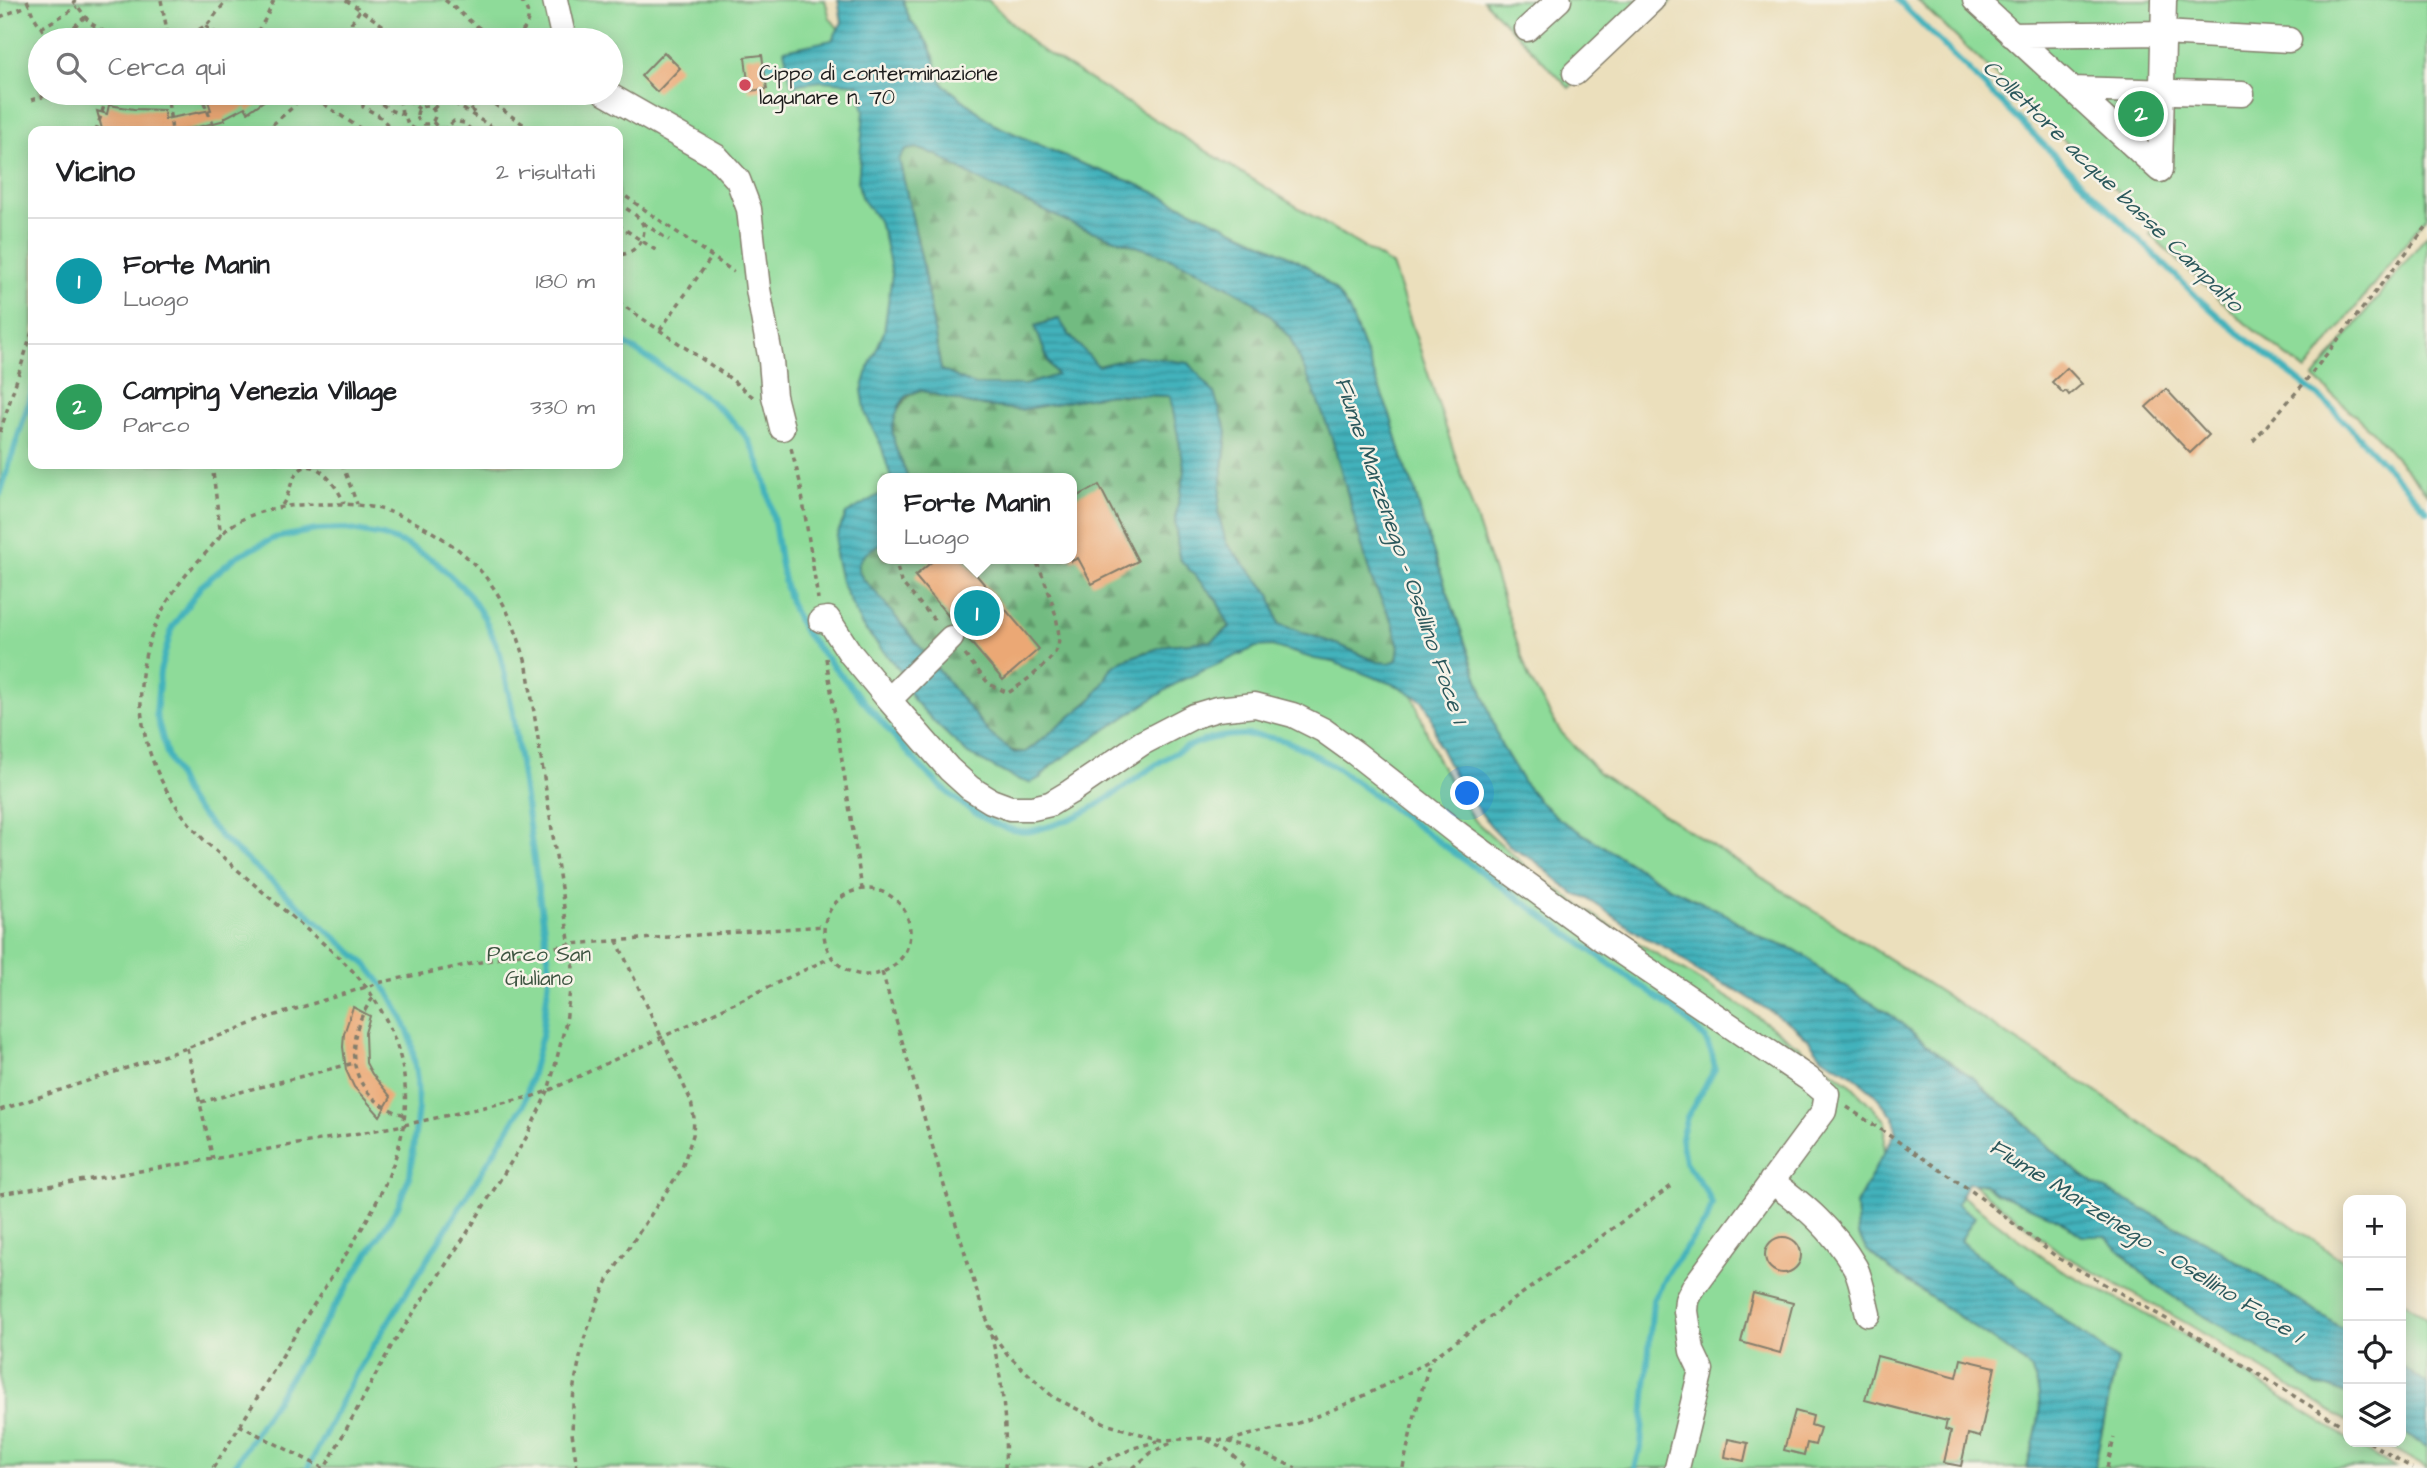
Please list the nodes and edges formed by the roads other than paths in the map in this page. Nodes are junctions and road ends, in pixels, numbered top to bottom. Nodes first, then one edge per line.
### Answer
1 (555, 0) edge
2 (1559, 0) edge
3 (1975, 0) edge
4 (2164, 0) edge
5 (1637, 5) edge
6 (561, 28) edge
7 (1527, 29) dead end
8 (2163, 33) junction
9 (2012, 35) junction
10 (2289, 40) dead end
11 (1575, 73) dead end
12 (2072, 89) junction
13 (2161, 91) junction
14 (2242, 94) dead end
15 (623, 103) edge
16 (782, 428) road end
17 (821, 620) road end
18 (943, 646) road end
19 (895, 694) junction
20 (1772, 1181) junction
21 (1868, 1314) dead end
22 (1677, 1468) edge

1 - 6 street
2 - 7 street
3 - 9 street
4 - 8 street
5 - 11 street
8 - 9 street
8 - 10 street
8 - 13 street
9 - 12 street
12 - 13 street
12 - 13 street
13 - 14 street
15 - 16 street
17 - 19 street
18 - 19 street
19 - 20 street
20 - 21 street
20 - 22 street

